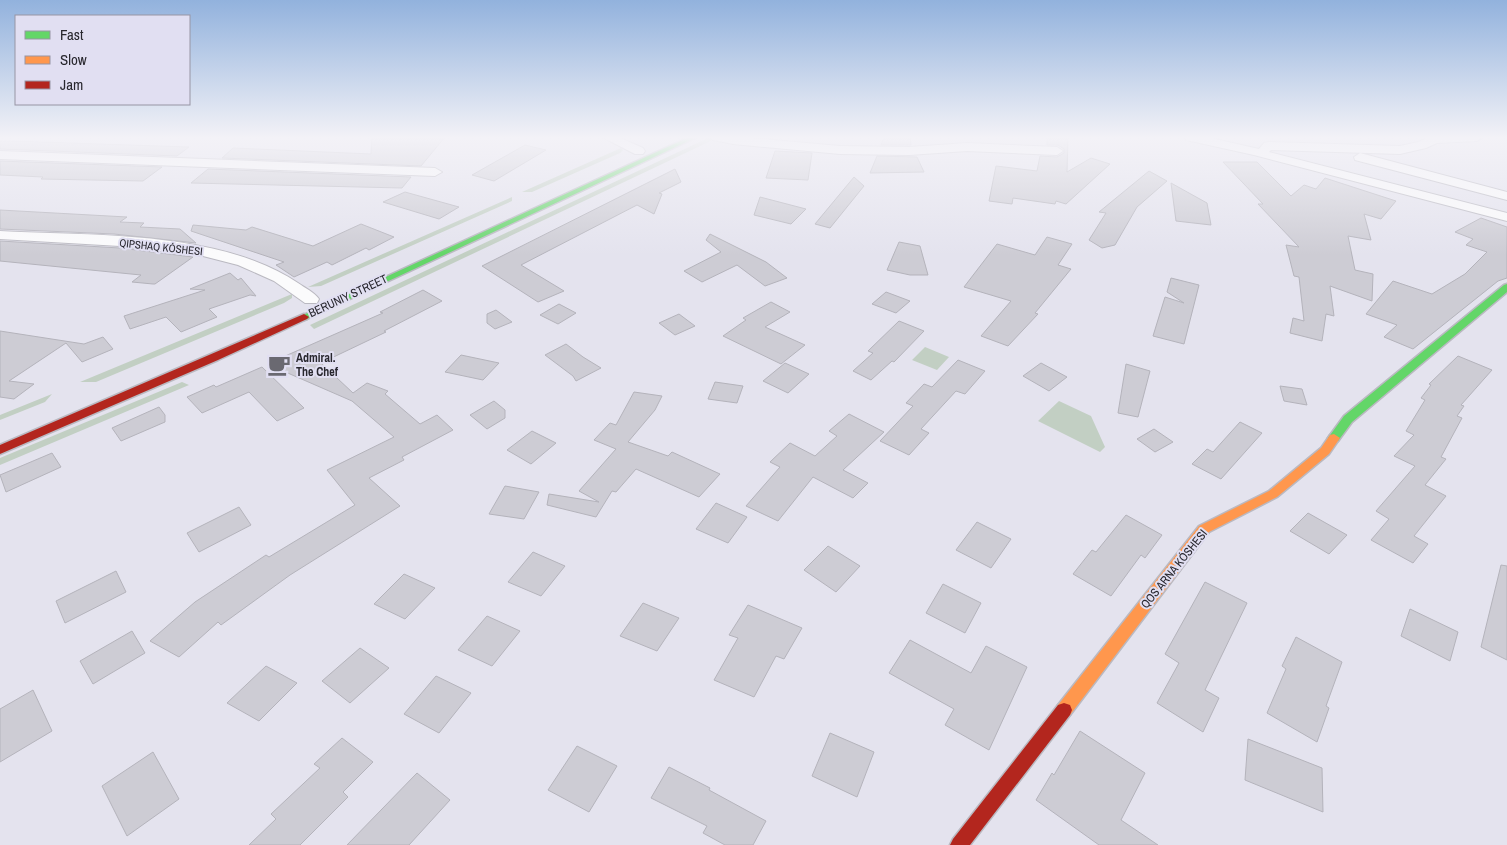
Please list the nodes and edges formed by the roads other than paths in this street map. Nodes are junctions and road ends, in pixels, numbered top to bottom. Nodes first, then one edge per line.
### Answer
1 (584, 176) edge
2 (608, 176) edge
3 (1361, 176) edge
4 (1441, 176) edge
5 (1507, 196) edge
6 (1507, 217) edge
7 (0, 235) edge
8 (435, 244) dead end
9 (1507, 287) edge
10 (311, 299) dead end
11 (0, 450) edge
12 (959, 845) edge

1 - 8 street
2 - 11 street, BERUNIY STREET
3 - 6 street
4 - 5 street
7 - 10 street
9 - 12 street, QOS ARNA KÓSHESI

